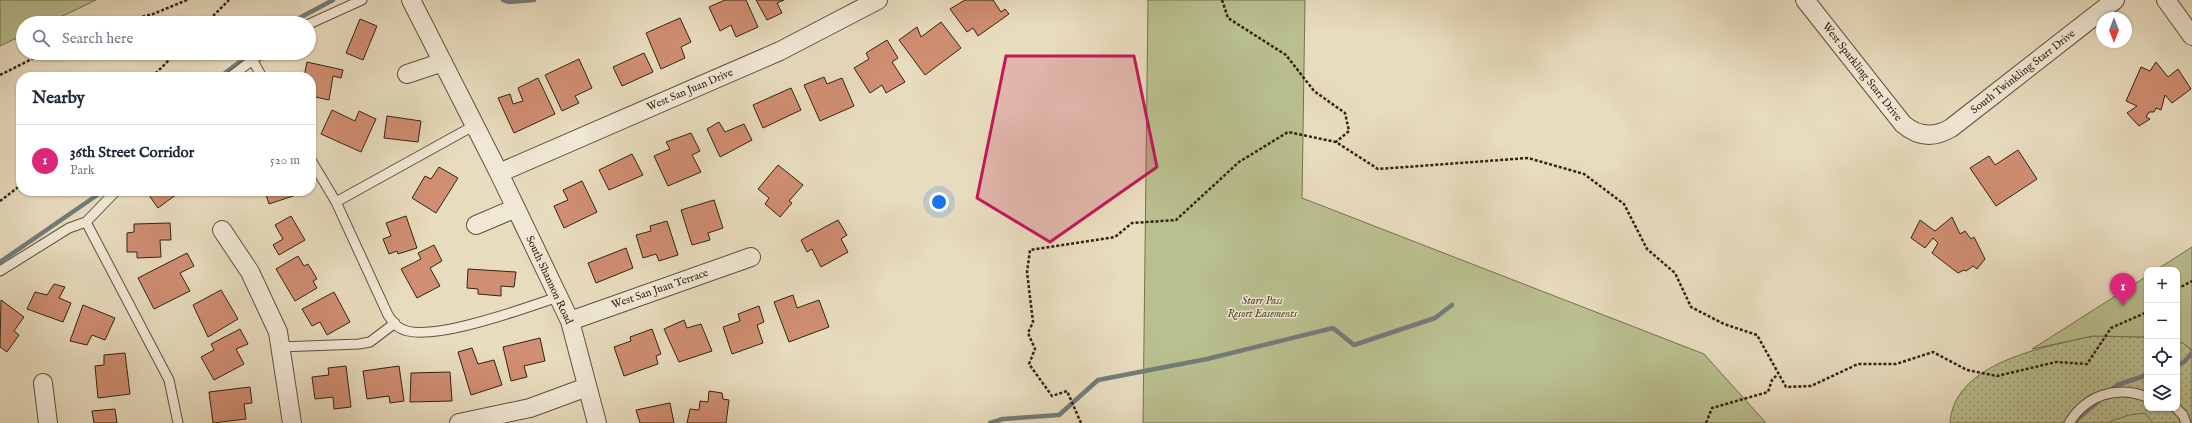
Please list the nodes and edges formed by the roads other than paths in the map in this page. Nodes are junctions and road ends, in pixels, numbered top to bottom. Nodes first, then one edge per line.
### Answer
1 (362, 0) edge
2 (411, 0) edge
3 (878, 0) edge
4 (1805, 0) edge
5 (2115, 0) edge
6 (2166, 0) edge
7 (316, 21) edge
8 (2192, 36) edge
9 (253, 61) joint
10 (442, 62) junction
11 (237, 72) edge
12 (259, 72) edge
13 (407, 74) dead end
14 (475, 125) junction
15 (1926, 135) joint
16 (316, 168) edge
17 (499, 173) junction
18 (111, 196) edge
19 (336, 202) junction
20 (516, 208) junction
21 (86, 222) junction
22 (476, 225) dead end
23 (222, 230) dead end
24 (751, 257) dead end
25 (0, 271) edge
26 (558, 297) junction
27 (570, 321) junction
28 (396, 323) junction
29 (280, 347) junction
30 (43, 383) dead end
31 (587, 386) junction
32 (2144, 396) edge
33 (2179, 411) edge
34 (591, 421) edge
35 (48, 423) edge
36 (178, 423) edge
37 (292, 423) edge
38 (459, 423) edge
39 (2069, 423) edge
40 (2186, 423) edge

1 - 7 lane
2 - 10 street, South Shannon Road
3 - 17 street, West San Juan Drive
4 - 15 street, West Sparkling Starr Drive
5 - 15 street, South Twinkling Starr Drive
6 - 8 street
9 - 11 lane
9 - 12 lane
10 - 13 street
10 - 14 street, South Shannon Road
14 - 17 street, South Shannon Road
14 - 19 lane
16 - 19 lane
17 - 20 street, South Shannon Road
18 - 21 lane
19 - 28 lane
20 - 22 street
20 - 26 street, South Shannon Road
21 - 25 lane
21 - 36 lane
23 - 29 street
24 - 27 street, West San Juan Terrace
26 - 27 street, South Shannon Road
26 - 28 lane
27 - 31 street, South Shannon Road
28 - 29 lane
29 - 37 street
30 - 35 street
31 - 34 street, South Shannon Road
31 - 38 street
32 - 39 lane
33 - 40 lane

